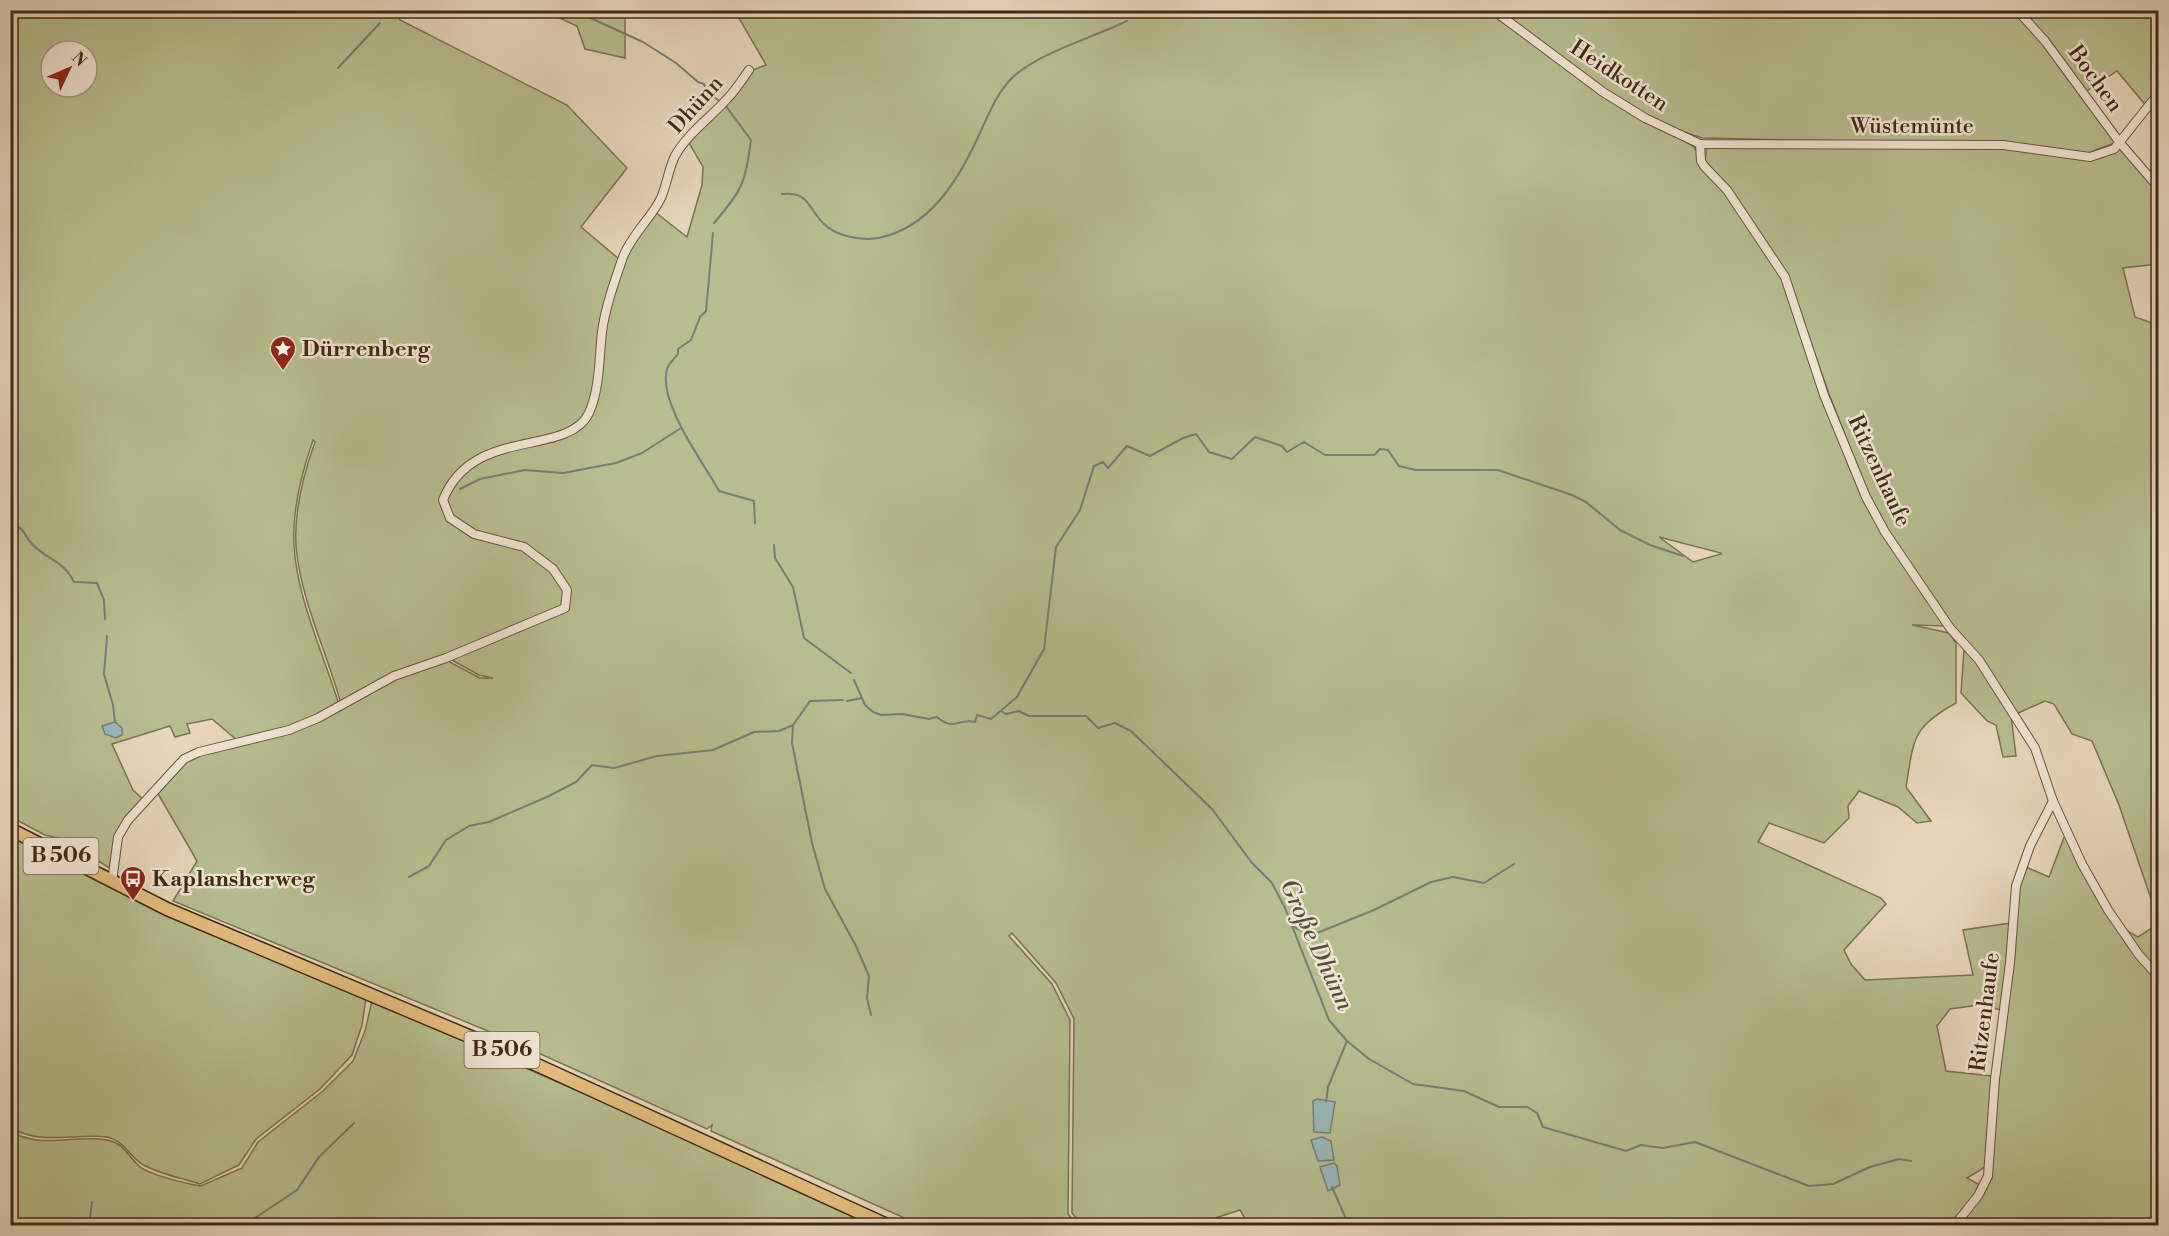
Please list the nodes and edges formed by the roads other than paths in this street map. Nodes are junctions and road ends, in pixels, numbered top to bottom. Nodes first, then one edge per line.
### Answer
1 (1493, 10) edge
2 (2017, 10) edge
3 (749, 70) dead end
4 (2158, 94) edge
5 (2120, 143) junction
6 (1700, 144) junction
7 (2158, 187) edge
8 (2053, 801) junction
9 (10, 829) edge
10 (112, 882) junction
11 (2158, 976) edge
12 (889, 1226) edge
13 (1954, 1226) edge

1 - 6 street, Heidkotten
2 - 5 street, Bochen
3 - 10 street, Dhünn
4 - 5 street, Wüstemünte
5 - 6 street, Wüstemünte
5 - 7 street
6 - 8 street, Ritzenhaufe
8 - 11 street, Ritzenhaufe
8 - 13 street, Ritzenhaufe
9 - 10 main road, B 506
10 - 12 main road, B 506

